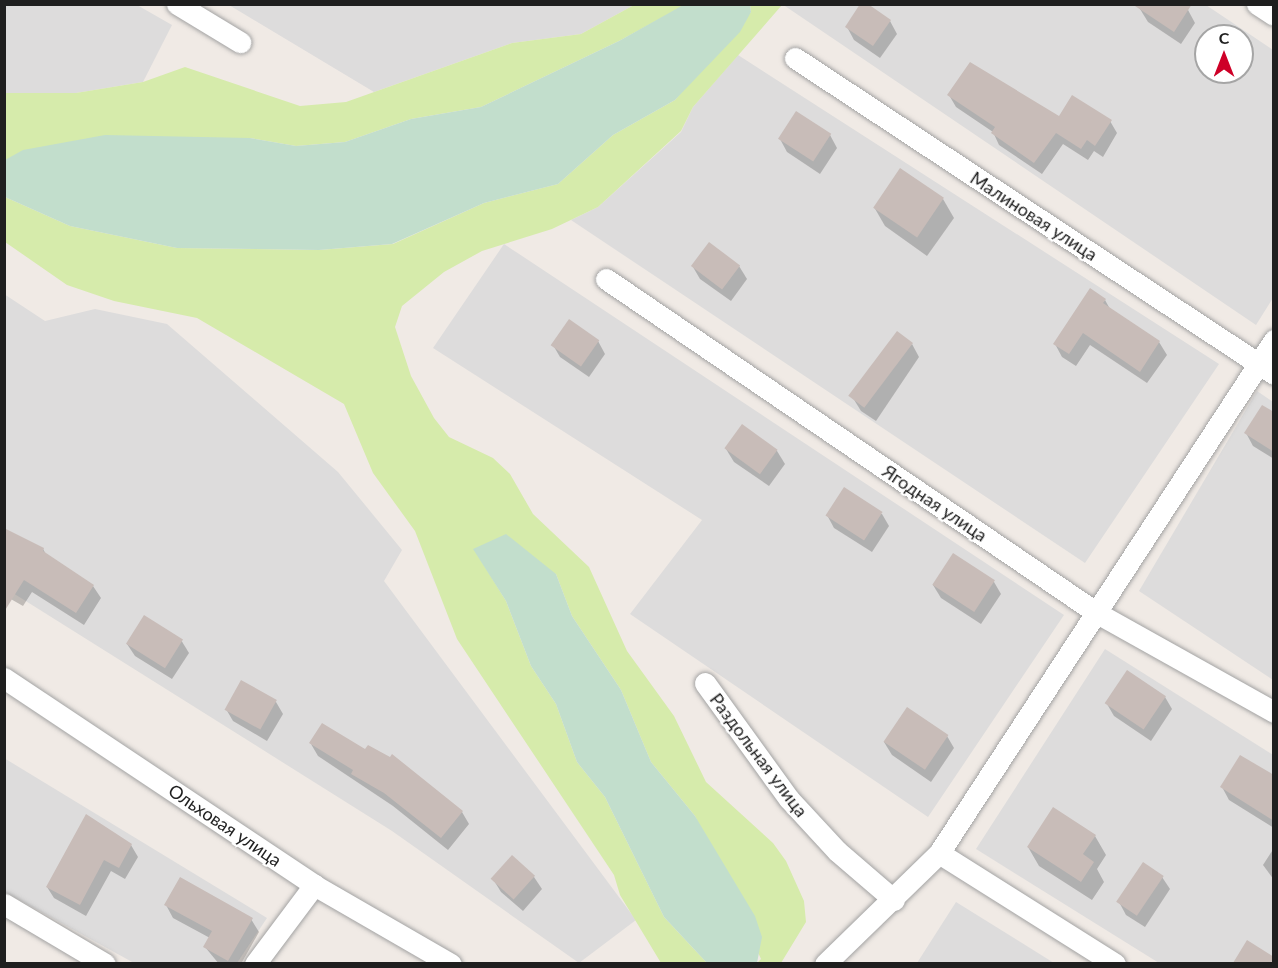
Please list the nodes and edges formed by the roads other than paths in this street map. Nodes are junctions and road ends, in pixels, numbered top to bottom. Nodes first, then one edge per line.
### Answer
1 (177, 4) edge
2 (1257, 4) edge
3 (1274, 15) edge
4 (240, 42) dead end
5 (795, 58) dead end
6 (606, 279) dead end
7 (1274, 340) edge
8 (1265, 369) edge
9 (1097, 613) junction
10 (4, 678) edge
11 (705, 683) dead end
12 (1274, 712) edge
13 (939, 854) junction
14 (314, 885) junction
15 (894, 900) junction
16 (4, 904) edge
17 (105, 963) edge
18 (255, 963) edge
19 (451, 963) edge
20 (825, 963) edge
21 (1115, 963) edge

1 - 4 street
2 - 3 street
5 - 8 street, Малиновая улица
6 - 9 street, Ягодная улица
7 - 8 street
8 - 9 street
9 - 12 street, Ягодная улица
9 - 13 street
10 - 14 street, Ольховая улица
11 - 15 street, Раздольная улица
13 - 15 street
13 - 21 street
14 - 18 street
14 - 19 street, Ольховая улица
15 - 20 street
16 - 17 street

